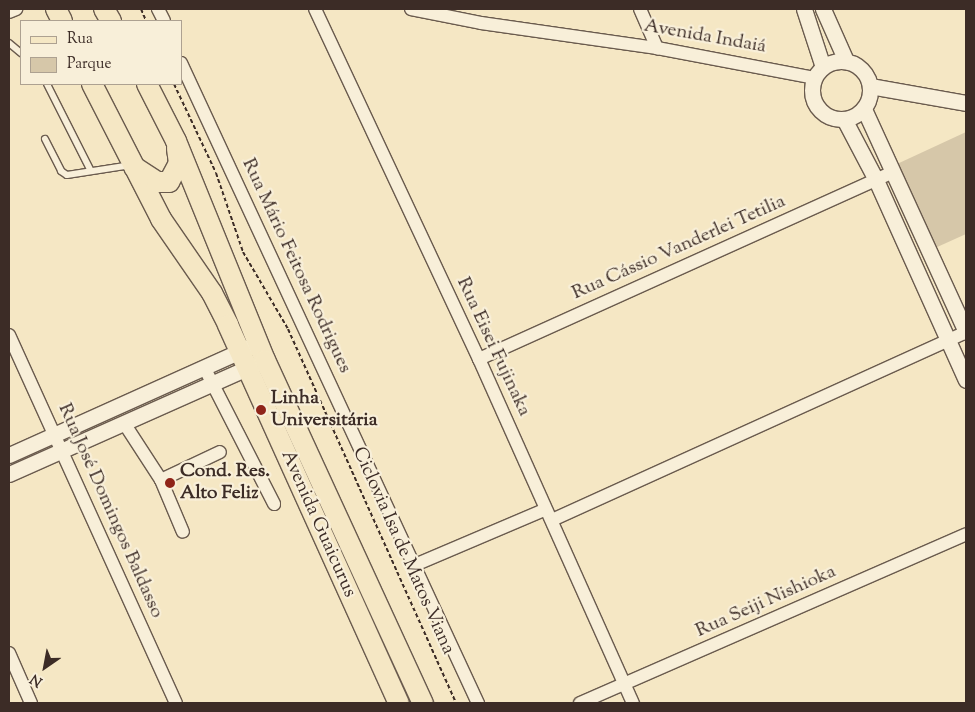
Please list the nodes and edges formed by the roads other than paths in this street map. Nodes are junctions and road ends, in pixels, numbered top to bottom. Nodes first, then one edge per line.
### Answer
1 (16, 9) edge
2 (104, 9) edge
3 (315, 9) edge
4 (411, 9) edge
5 (476, 9) edge
6 (640, 9) edge
7 (804, 9) edge
8 (823, 9) edge
9 (9, 12) edge
10 (111, 20) edge
11 (481, 23) junction
12 (9, 43) edge
13 (657, 48) junction
14 (20, 52) edge
15 (846, 61) junction
16 (182, 65) edge
17 (818, 72) junction
18 (48, 85) edge
19 (92, 85) edge
20 (147, 85) edge
21 (870, 86) junction
22 (966, 103) edge
23 (864, 109) junction
24 (844, 119) junction
25 (45, 139) dead end
26 (176, 141) junction
27 (132, 165) junction
28 (90, 169) junction
29 (894, 172) junction
30 (876, 180) junction
31 (966, 332) edge
32 (9, 336) edge
33 (948, 342) junction
34 (253, 355) junction
35 (479, 359) junction
36 (204, 367) junction
37 (966, 380) edge
38 (211, 382) junction
39 (124, 423) junction
40 (56, 435) junction
41 (62, 450) junction
42 (220, 452) dead end
43 (9, 454) edge
44 (9, 474) edge
45 (161, 480) junction
46 (274, 504) dead end
47 (549, 514) junction
48 (183, 532) dead end
49 (966, 534) edge
50 (415, 565) junction
51 (9, 653) edge
52 (625, 684) junction
53 (31, 703) edge
54 (176, 703) edge
55 (399, 703) edge
56 (423, 703) edge
57 (478, 703) edge
58 (580, 703) edge
59 (633, 703) edge

1 - 9 street
2 - 10 main road
3 - 35 street, Rua Eisei Fujinaka
4 - 11 street, Avenida Indaiá
5 - 11 street
6 - 13 street
7 - 17 street
8 - 15 street
11 - 13 street, Avenida Indaiá
12 - 14 lane
13 - 17 street, Avenida Indaiá
15 - 17 street
15 - 21 street
16 - 50 street, Rua Mário Feitosa Rodrigues
17 - 24 street
18 - 28 lane
19 - 27 main road, Avenida Guaicurus
20 - 26 main road, Avenida Guaicurus
21 - 22 street
21 - 23 street
23 - 24 street
23 - 29 street
24 - 30 street
25 - 28 lane
26 - 27 main road
26 - 34 main road, Avenida Guaicurus
27 - 28 lane
27 - 34 main road, Avenida Guaicurus
29 - 30 street, Rua Cássio Vanderlei Tetilia
29 - 31 street
30 - 33 street
30 - 35 street, Rua Cássio Vanderlei Tetilia
31 - 33 street
32 - 40 street, Rua José Domingos Baldasso
33 - 37 street
33 - 47 street
34 - 36 street
34 - 38 street
34 - 55 main road, Avenida Guaicurus
34 - 56 main road, Avenida Guaicurus
35 - 47 street, Rua Eisei Fujinaka
36 - 38 street
36 - 40 street
38 - 39 street
38 - 46 street
39 - 41 street
39 - 45 street
40 - 41 street, Rua José Domingos Baldasso
40 - 43 street
41 - 44 street
41 - 54 street, Rua José Domingos Baldasso
42 - 45 street
45 - 48 street
47 - 50 street
47 - 52 street, Rua Eisei Fujinaka
49 - 52 street, Rua Seiji Nishioka
50 - 57 street, Rua Mário Feitosa Rodrigues
51 - 53 street
52 - 58 street, Rua Seiji Nishioka
52 - 59 street, Rua Eisei Fujinaka

